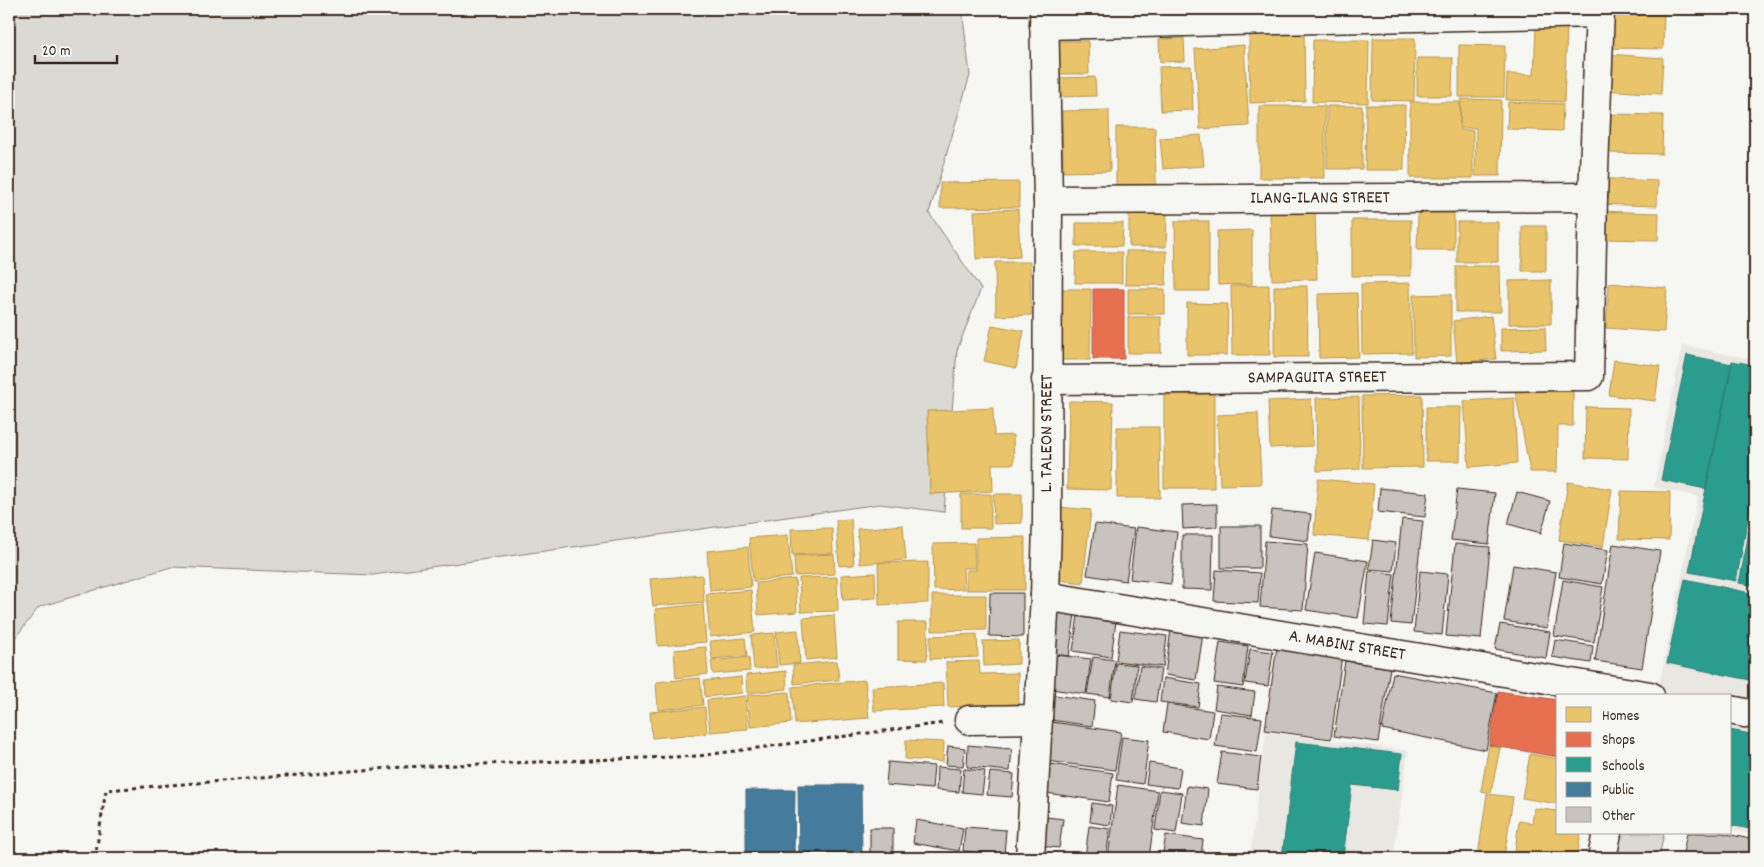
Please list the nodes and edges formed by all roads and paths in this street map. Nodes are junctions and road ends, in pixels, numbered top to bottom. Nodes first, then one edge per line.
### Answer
1 (1600, 11) edge
2 (1044, 17) edge
3 (1593, 197) junction
4 (1048, 200) junction
5 (1046, 380) junction
6 (1045, 596) junction
7 (1634, 694) edge
8 (1732, 710) edge
9 (1755, 715) edge
10 (1038, 719) junction
11 (969, 720) joint
12 (1607, 834) edge
13 (95, 858) edge
14 (1030, 858) edge
15 (1602, 858) edge

1 - 2 street
1 - 3 street
2 - 4 street, L. TALEON STREET
3 - 4 street, ILANG-ILANG STREET
3 - 5 street, SAMPAGUITA STREET
4 - 5 street, L. TALEON STREET
5 - 6 street, L. TALEON STREET
6 - 7 street, A. MABINI STREET
6 - 10 street, L. TALEON STREET
8 - 9 street
10 - 11 street
10 - 14 street, L. TALEON STREET
11 - 13 path
12 - 15 street

